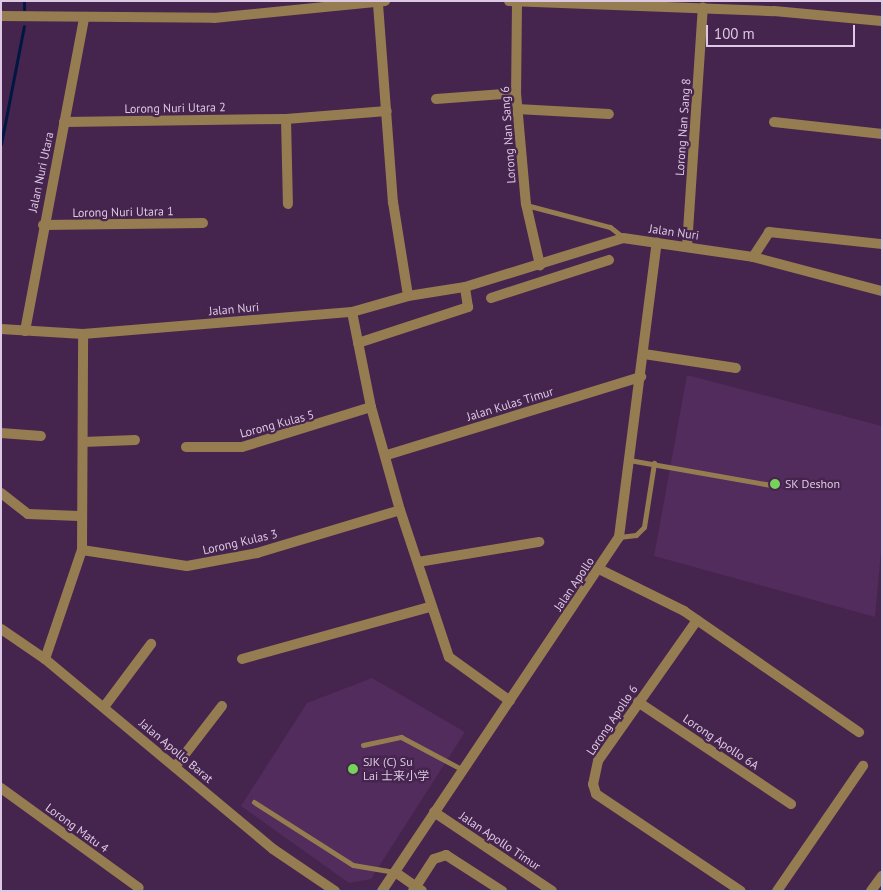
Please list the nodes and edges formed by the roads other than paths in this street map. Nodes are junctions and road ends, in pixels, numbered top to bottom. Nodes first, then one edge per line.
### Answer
1 (513, 2) edge
2 (382, 3) edge
3 (703, 8) junction
4 (1, 16) edge
5 (84, 19) junction
6 (882, 21) edge
7 (516, 93) junction
8 (436, 99) dead end
9 (517, 109) junction
10 (387, 111) junction
11 (609, 114) dead end
12 (286, 119) junction
13 (64, 122) junction
14 (774, 122) dead end
15 (882, 134) edge
16 (288, 204) dead end
17 (526, 204) junction
18 (203, 223) dead end
19 (43, 225) junction
20 (623, 238) junction
21 (657, 242) junction
22 (882, 244) edge
23 (687, 246) junction
24 (583, 249) junction
25 (753, 257) junction
26 (609, 260) dead end
27 (540, 265) junction
28 (588, 266) junction
29 (506, 276) junction
30 (465, 287) junction
31 (882, 291) edge
32 (510, 293) junction
33 (408, 296) junction
34 (491, 298) dead end
35 (352, 312) junction
36 (1, 329) edge
37 (25, 331) junction
38 (83, 334) junction
39 (358, 343) junction
40 (644, 354) junction
41 (736, 368) dead end
42 (641, 376) junction
43 (371, 407) junction
44 (1, 432) edge
45 (42, 436) dead end
46 (135, 440) dead end
47 (83, 442) junction
48 (186, 447) dead end
49 (387, 454) junction
50 (629, 460) junction
51 (654, 463) junction
52 (771, 485) dead end
53 (1, 493) edge
54 (400, 510) junction
55 (79, 516) junction
56 (619, 536) junction
57 (539, 542) dead end
58 (82, 550) junction
59 (418, 562) junction
60 (599, 569) junction
61 (430, 607) junction
62 (697, 620) junction
63 (1, 629) edge
64 (151, 644) dead end
65 (45, 659) junction
66 (242, 660) dead end
67 (510, 701) junction
68 (638, 702) junction
69 (222, 706) dead end
70 (104, 707) junction
71 (859, 732) dead end
72 (363, 745) dead end
73 (863, 766) dead end
74 (175, 767) junction
75 (463, 770) junction
76 (1, 788) edge
77 (254, 802) dead end
78 (791, 804) dead end
79 (434, 812) junction
80 (394, 872) junction
81 (882, 876) edge
82 (139, 888) dead end
83 (417, 889) edge
84 (335, 891) edge
85 (382, 891) edge
86 (502, 891) edge
87 (552, 891) edge
88 (741, 891) edge
89 (777, 891) edge
90 (871, 891) edge

1 - 3 street
1 - 7 street, Lorong Nan Sang 6
2 - 5 street
2 - 10 street
3 - 6 street
3 - 23 street, Lorong Nan Sang 8
4 - 5 street
5 - 13 street, Jalan Nuri Utara
7 - 8 street
7 - 9 street, Lorong Nan Sang 6
9 - 11 street
9 - 17 street, Lorong Nan Sang 6
10 - 12 street, Lorong Nuri Utara 2
10 - 33 street
12 - 13 street, Lorong Nuri Utara 2
12 - 16 street
13 - 19 street, Jalan Nuri Utara
14 - 15 street
17 - 20 lane
17 - 27 street, Lorong Nan Sang 6
18 - 19 street, Lorong Nuri Utara 1
19 - 37 street, Jalan Nuri Utara
20 - 21 street, Jalan Nuri
20 - 24 street, Jalan Nuri
21 - 23 street, Jalan Nuri
21 - 40 street, Jalan Apollo
22 - 25 street
23 - 25 street, Jalan Nuri
24 - 27 street, Jalan Nuri
24 - 28 street
25 - 31 street, Jalan Nuri
26 - 28 street
27 - 29 street, Jalan Nuri
28 - 32 street
29 - 30 street, Jalan Nuri
29 - 32 street
30 - 33 street, Jalan Nuri
30 - 39 street
32 - 34 street
33 - 35 street, Jalan Nuri
35 - 38 street, Jalan Nuri
35 - 39 street
36 - 37 street, Jalan Nuri
37 - 38 street, Jalan Nuri
38 - 47 street
39 - 43 street
40 - 41 street
40 - 42 street, Jalan Apollo
42 - 49 street, Jalan Kulas Timur
42 - 50 street, Jalan Apollo
43 - 48 street, Lorong Kulas 5
43 - 49 street
44 - 45 street
46 - 47 street
47 - 55 street
49 - 54 street
50 - 51 lane
50 - 56 street, Jalan Apollo
51 - 52 lane
51 - 56 lane
53 - 55 street
54 - 58 street, Lorong Kulas 3
54 - 59 street
55 - 58 street
56 - 60 street, Jalan Apollo
57 - 59 street
58 - 65 street
59 - 61 street
60 - 62 street
60 - 67 street, Jalan Apollo
61 - 66 street
61 - 67 street
62 - 68 street, Lorong Apollo 6
62 - 71 street
63 - 65 street, Jalan Apollo Barat
64 - 70 street
65 - 70 street, Jalan Apollo Barat
67 - 75 street, Jalan Apollo
68 - 78 street, Lorong Apollo 6A
68 - 88 street, Lorong Apollo 6
69 - 74 street
70 - 74 street, Jalan Apollo Barat
72 - 75 lane
73 - 89 street
74 - 84 street, Jalan Apollo Barat
75 - 79 street, Jalan Apollo
76 - 82 street, Lorong Matu 4
77 - 80 lane
79 - 80 street, Jalan Apollo
79 - 87 street, Jalan Apollo Timur
80 - 83 street
80 - 85 street, Jalan Apollo
81 - 90 street
83 - 86 street

